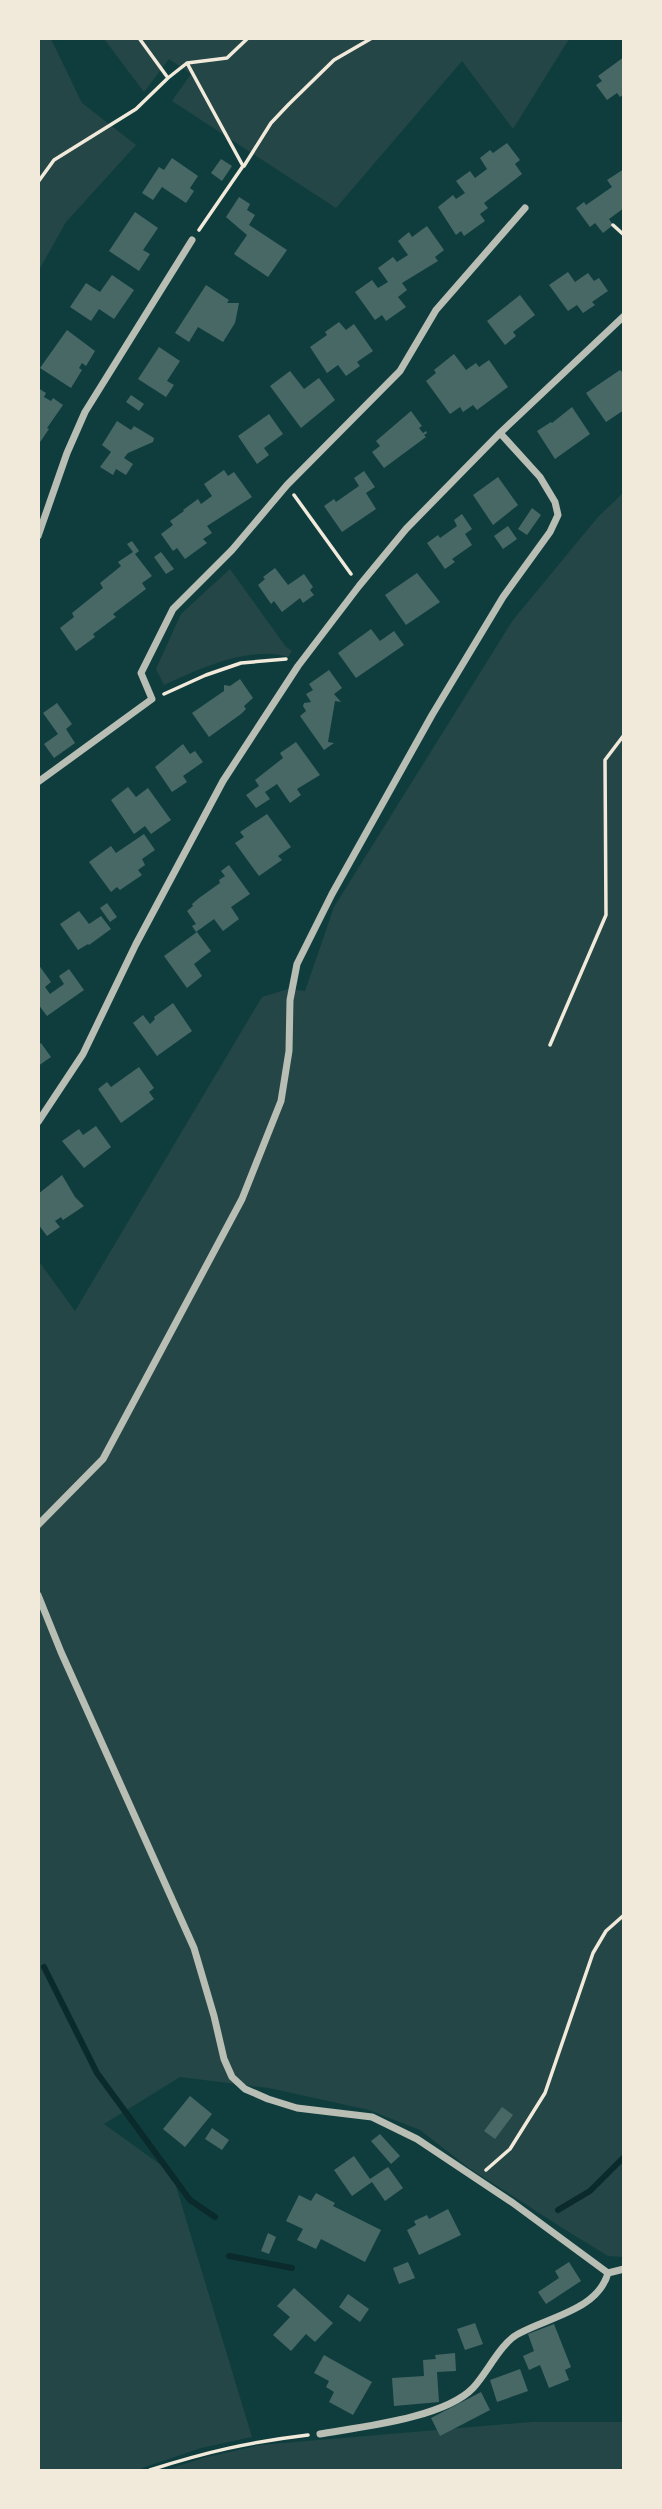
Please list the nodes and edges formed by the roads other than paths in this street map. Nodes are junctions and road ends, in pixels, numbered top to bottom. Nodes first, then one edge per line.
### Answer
1 (525, 208) dead end
2 (192, 240) road end
3 (624, 316) edge
4 (500, 433) junction
5 (38, 536) edge
6 (38, 782) edge
7 (38, 1122) edge
8 (38, 1525) edge
9 (38, 1595) edge
10 (624, 2269) edge
11 (608, 2273) junction
12 (320, 2434) road end

1 - 6 street
2 - 5 street
3 - 4 street
4 - 7 street
4 - 8 street
9 - 11 street
10 - 11 street
11 - 12 street

